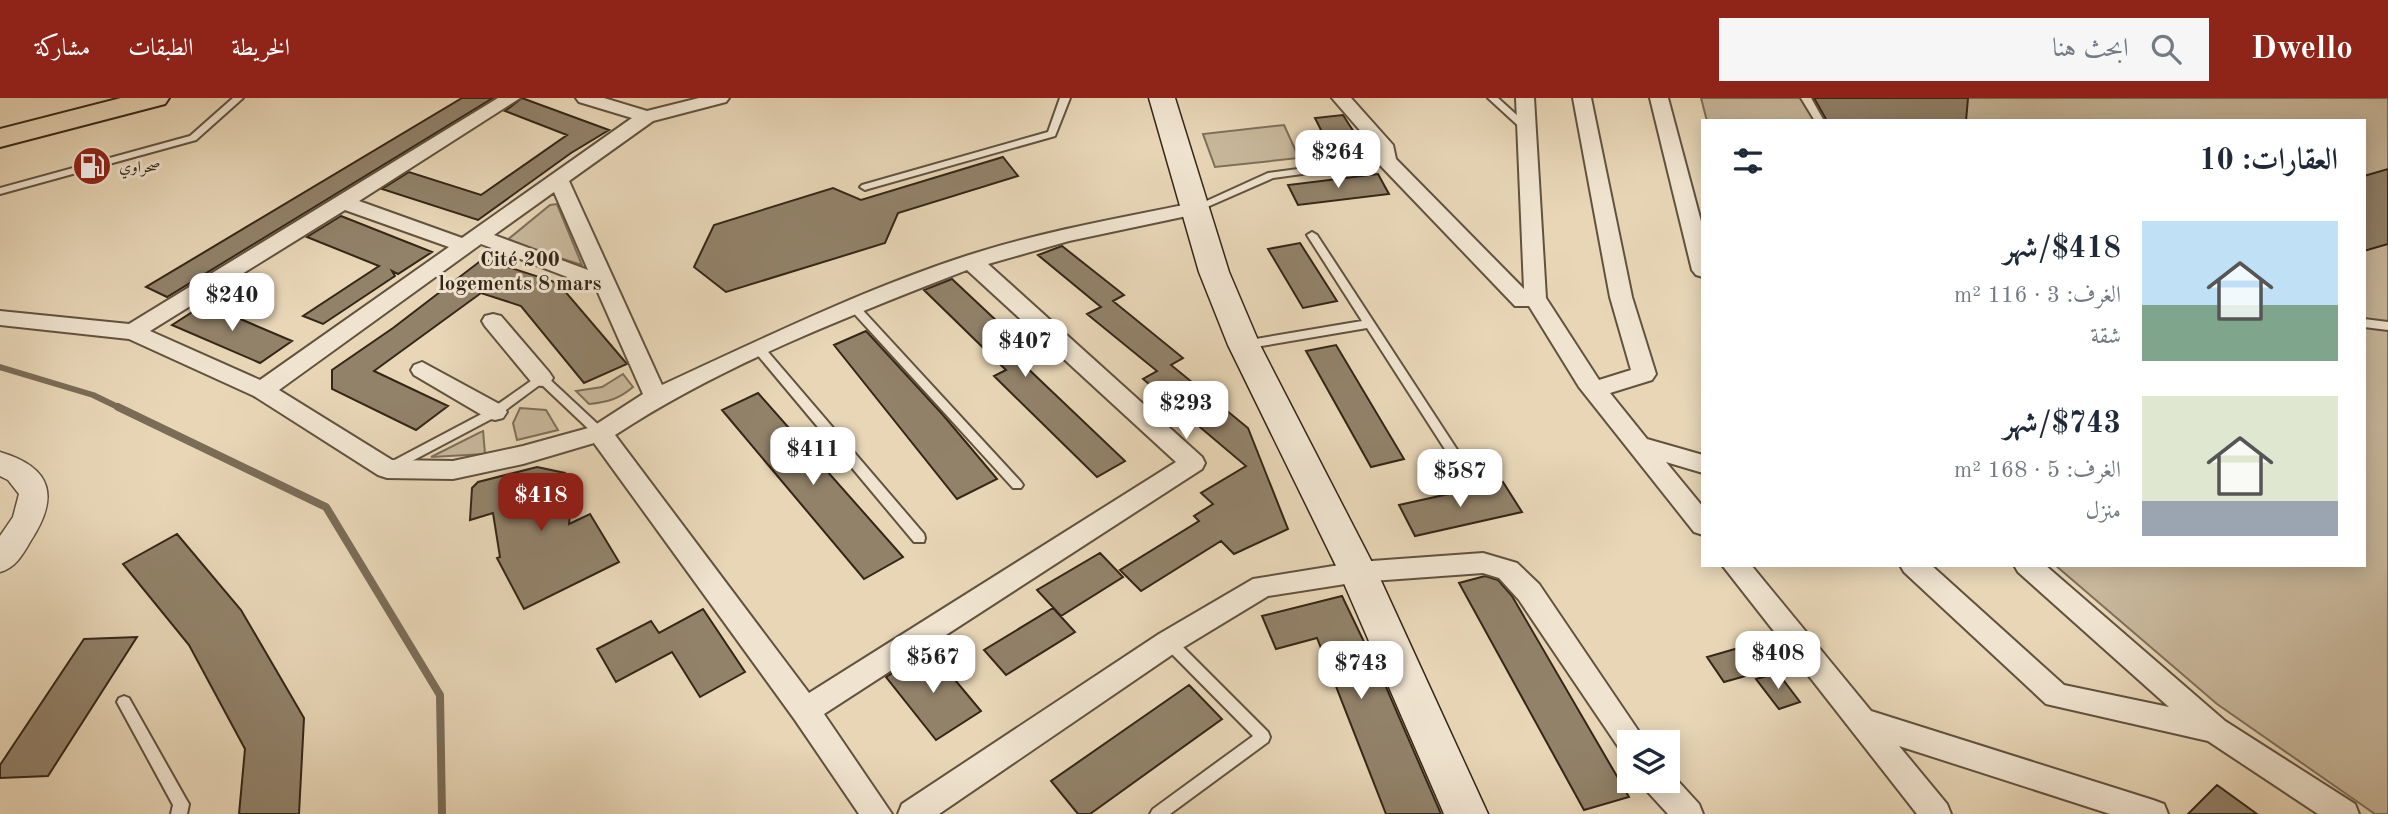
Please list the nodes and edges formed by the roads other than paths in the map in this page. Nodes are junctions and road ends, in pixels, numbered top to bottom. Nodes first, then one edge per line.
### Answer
1 (106, 98) edge
2 (155, 98) edge
3 (239, 98) edge
4 (511, 98) edge
5 (585, 98) edge
6 (720, 98) edge
7 (1065, 98) edge
8 (1162, 98) edge
9 (1341, 98) edge
10 (1493, 98) edge
11 (1525, 98) edge
12 (1582, 98) edge
13 (1659, 98) edge
14 (1806, 98) edge
15 (646, 117) junction
16 (1819, 119) edge
17 (0, 124) edge
18 (1527, 129) junction
19 (0, 138) edge
20 (1386, 160) junction
21 (558, 180) junction
22 (866, 187) dead end
23 (0, 191) edge
24 (343, 202) junction
25 (1194, 209) junction
26 (1312, 235) dead end
27 (472, 241) junction
28 (972, 261) junction
29 (1701, 262) edge
30 (606, 284) junction
31 (1535, 299) junction
32 (853, 306) junction
33 (0, 318) edge
34 (494, 321) dead end
35 (2366, 323) edge
36 (1369, 324) junction
37 (2388, 326) edge
38 (133, 332) junction
39 (1244, 345) junction
40 (759, 349) junction
41 (422, 370) dead end
42 (541, 378) junction
43 (262, 390) junction
44 (1594, 390) junction
45 (656, 397) junction
46 (495, 412) junction
47 (600, 433) junction
48 (1639, 445) junction
49 (1452, 451) dead end
50 (0, 463) edge
51 (1701, 463) edge
52 (387, 469) junction
53 (1017, 485) dead end
54 (1701, 522) edge
55 (919, 538) dead end
56 (0, 560) edge
57 (1737, 567) edge
58 (1915, 567) edge
59 (2030, 567) edge
60 (1358, 572) junction
61 (1169, 642) junction
62 (124, 702) dead end
63 (805, 711) junction
64 (1861, 721) junction
65 (1623, 730) edge
66 (2215, 730) junction
67 (1669, 793) edge
68 (180, 814) edge
69 (877, 814) edge
70 (913, 814) edge
71 (1158, 814) edge
72 (1466, 814) edge
73 (1688, 814) edge
74 (1936, 814) edge
75 (2153, 814) edge
76 (2344, 814) edge

1 - 17 highway
2 - 19 highway
3 - 23 lane
4 - 24 street
5 - 15 street
6 - 15 street
7 - 22 lane
8 - 25 main road
9 - 20 street
10 - 18 lane
11 - 18 street
12 - 44 street
13 - 29 street
14 - 16 lane
15 - 21 street
18 - 31 street
20 - 25 lane
20 - 31 street
21 - 27 street
21 - 30 street
24 - 27 street
24 - 38 street
25 - 28 street
25 - 39 main road
26 - 36 lane
27 - 30 street
27 - 43 street
28 - 32 street
28 - 63 street
30 - 45 street
31 - 44 street
32 - 40 street
32 - 53 lane
33 - 38 street
34 - 42 street
35 - 37 lane
36 - 39 lane
36 - 49 lane
38 - 43 street
39 - 60 main road
40 - 45 street
40 - 55 lane
41 - 46 street
42 - 46 lane
42 - 47 lane
43 - 52 street
44 - 48 street
45 - 47 street
46 - 52 lane
47 - 52 street
47 - 63 street
48 - 51 street
48 - 54 street
50 - 56 street
57 - 64 street
58 - 66 street
59 - 66 street
60 - 61 street
60 - 65 street
60 - 72 main road
61 - 70 street
61 - 71 lane
62 - 68 lane
63 - 69 street
64 - 74 street
64 - 75 street
66 - 76 street
67 - 73 street

